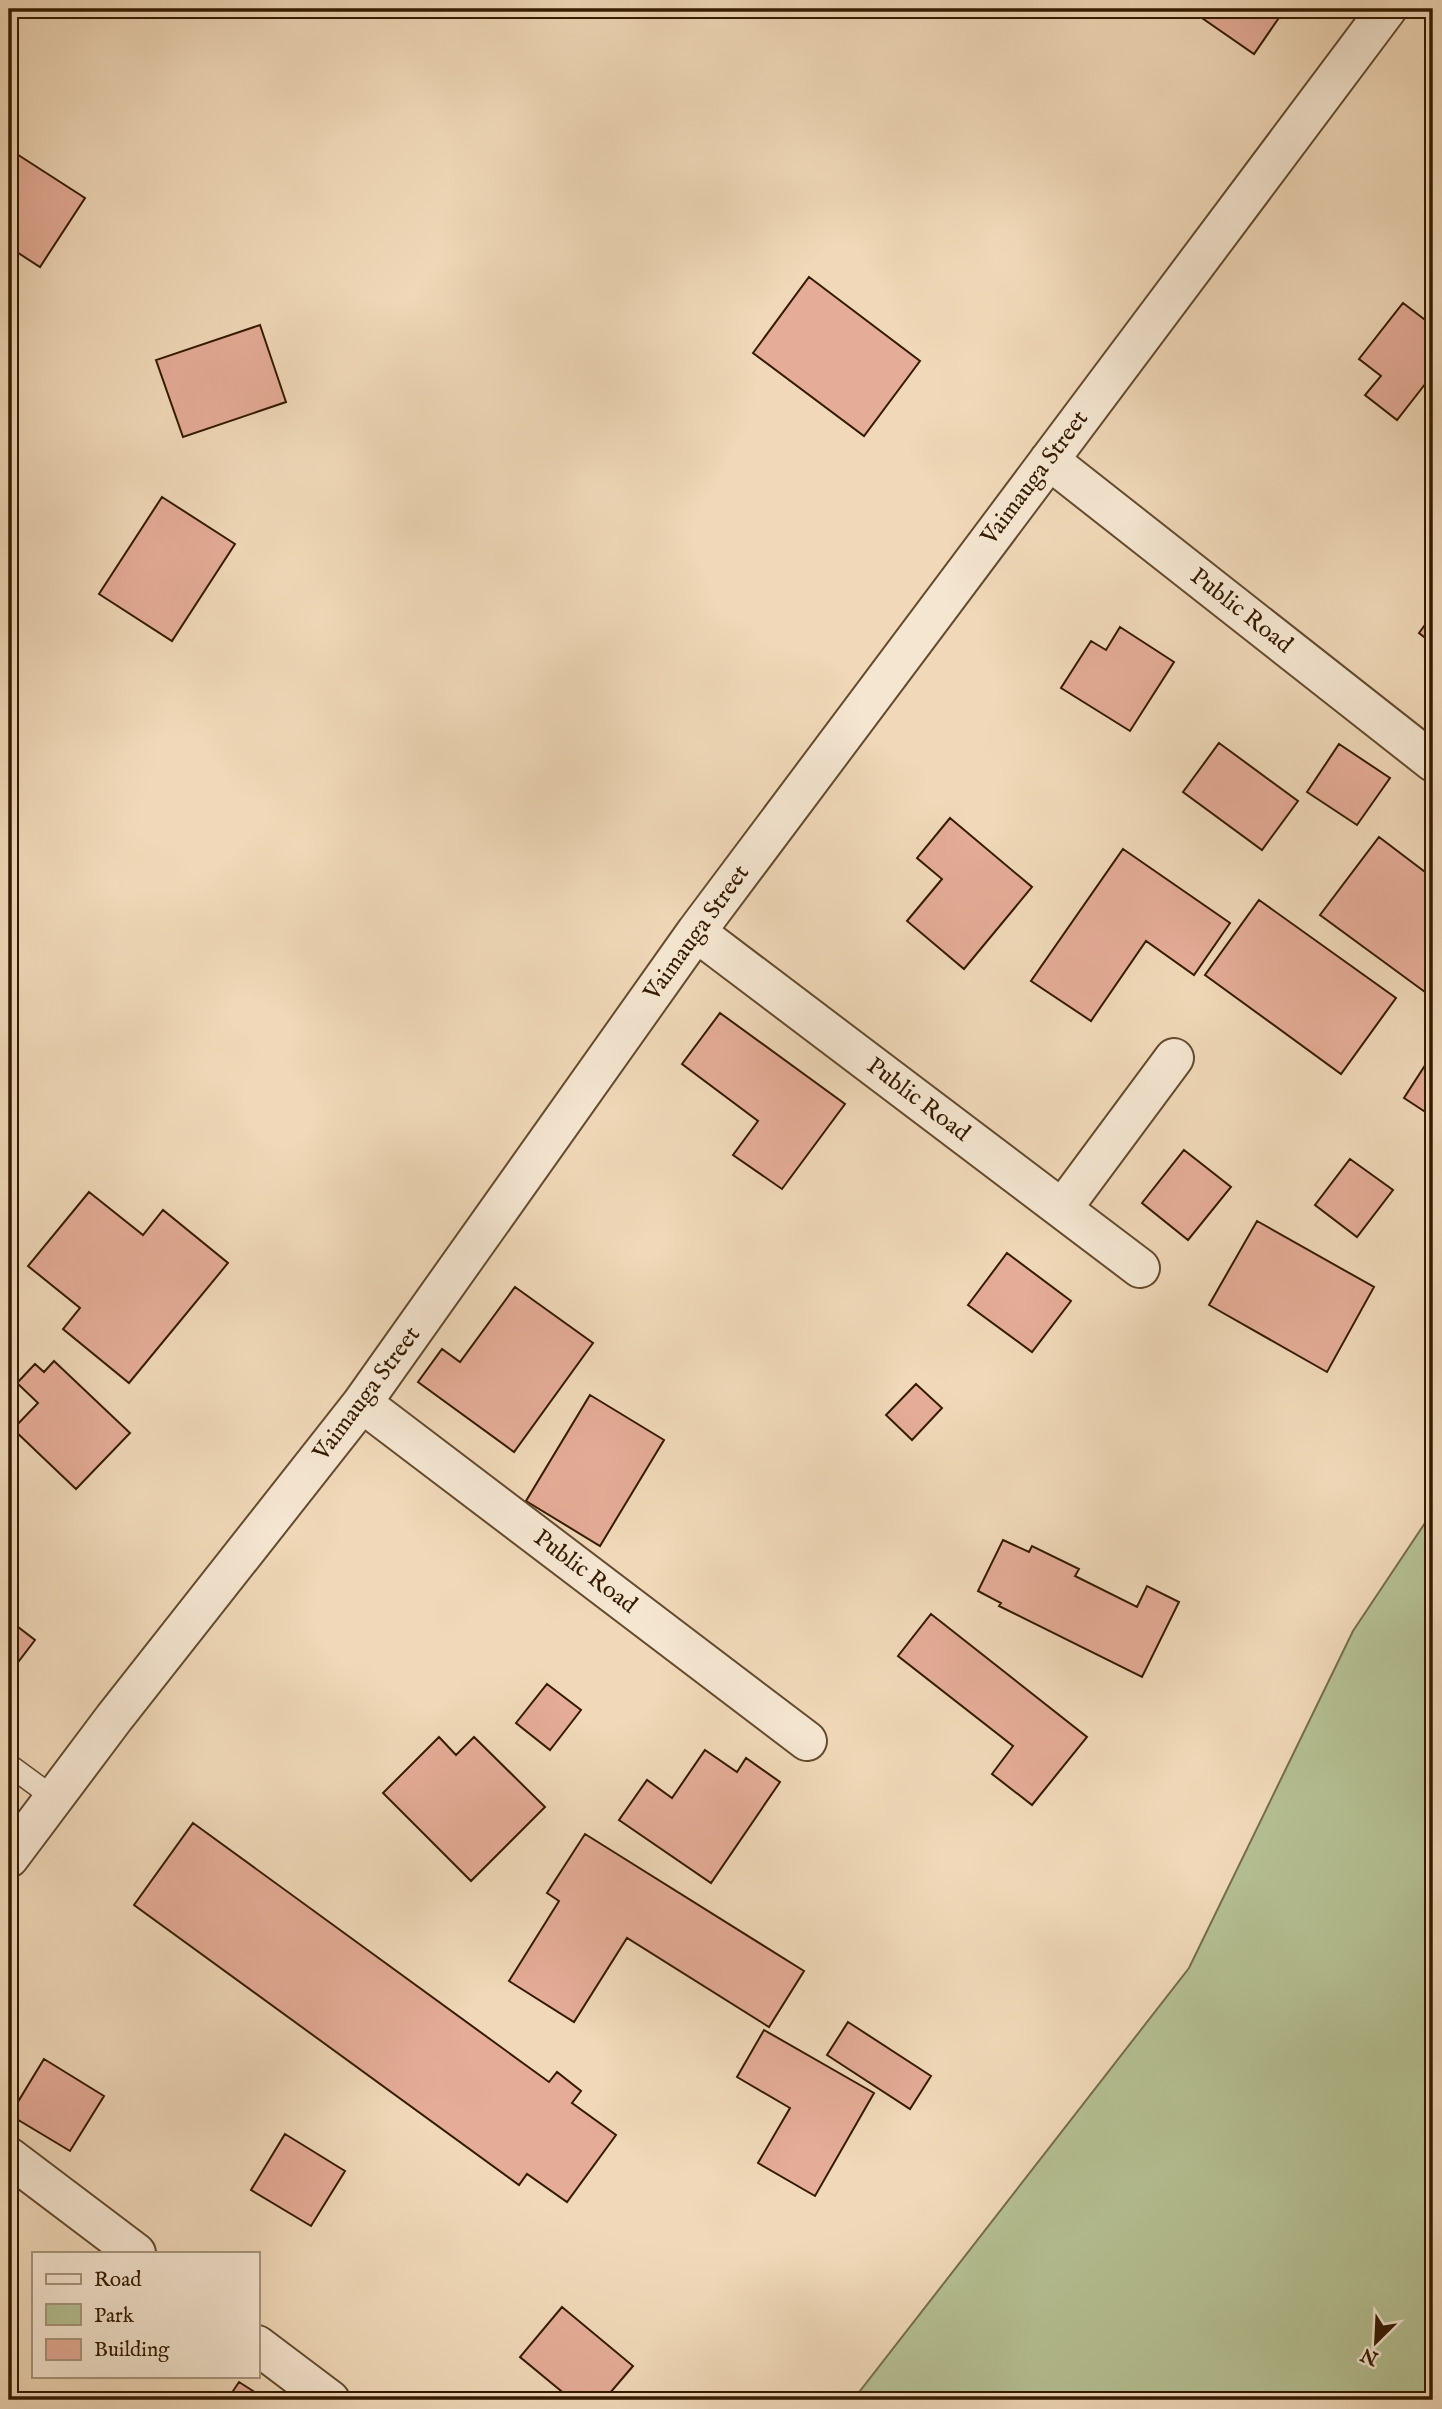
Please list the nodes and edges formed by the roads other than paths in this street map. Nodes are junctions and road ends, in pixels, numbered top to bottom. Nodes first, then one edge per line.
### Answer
1 (1387, 9) edge
2 (1049, 460) junction
3 (1433, 762) edge
4 (696, 932) junction
5 (1174, 1058) dead end
6 (1062, 1209) junction
7 (1140, 1268) dead end
8 (362, 1404) junction
9 (807, 1741) dead end
10 (9, 1765) edge
11 (54, 1798) junction
12 (9, 1858) edge
13 (9, 2157) edge
14 (135, 2252) edge
15 (259, 2347) edge
16 (330, 2400) edge

1 - 2 street, Vaimauga Street
2 - 3 street, Public Road
2 - 4 street, Vaimauga Street
4 - 6 street, Public Road
4 - 8 street, Vaimauga Street
5 - 6 street
6 - 7 street, Public Road
8 - 9 street, Public Road
8 - 11 street, Vaimauga Street
10 - 11 lane
11 - 12 street, Vaimauga Street
13 - 14 street
15 - 16 street

